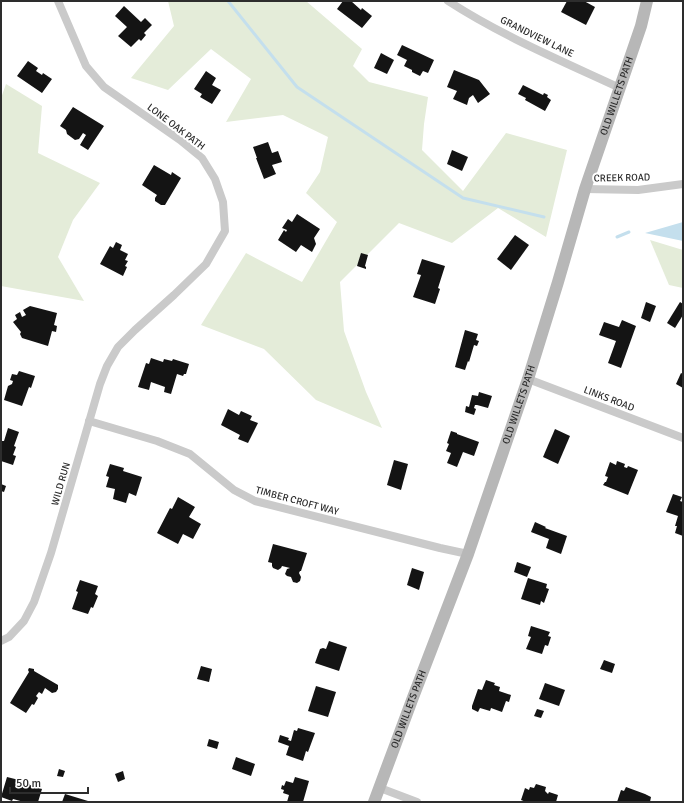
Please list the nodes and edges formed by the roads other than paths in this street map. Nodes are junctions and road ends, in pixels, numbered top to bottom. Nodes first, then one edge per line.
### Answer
1 (58, 1) edge
2 (448, 1) edge
3 (646, 1) edge
4 (620, 88) junction
5 (683, 184) edge
6 (585, 189) junction
7 (135, 330) joint
8 (528, 379) junction
9 (89, 422) junction
10 (683, 438) edge
11 (468, 554) junction
12 (1, 641) edge
13 (380, 788) junction
14 (374, 802) edge
15 (417, 802) edge

1 - 7 street, LONE OAK PATH
2 - 4 street, GRANDVIEW LANE
3 - 4 main road, OLD WILLETS PATH
4 - 6 main road, OLD WILLETS PATH
5 - 6 street, CREEK ROAD
6 - 8 main road, OLD WILLETS PATH
7 - 9 street, WILD RUN
8 - 10 street, LINKS ROAD
8 - 11 main road, OLD WILLETS PATH
9 - 11 street, TIMBER CROFT WAY
9 - 12 street, WILD RUN
11 - 13 main road, OLD WILLETS PATH
13 - 14 main road, OLD WILLETS PATH
13 - 15 street

